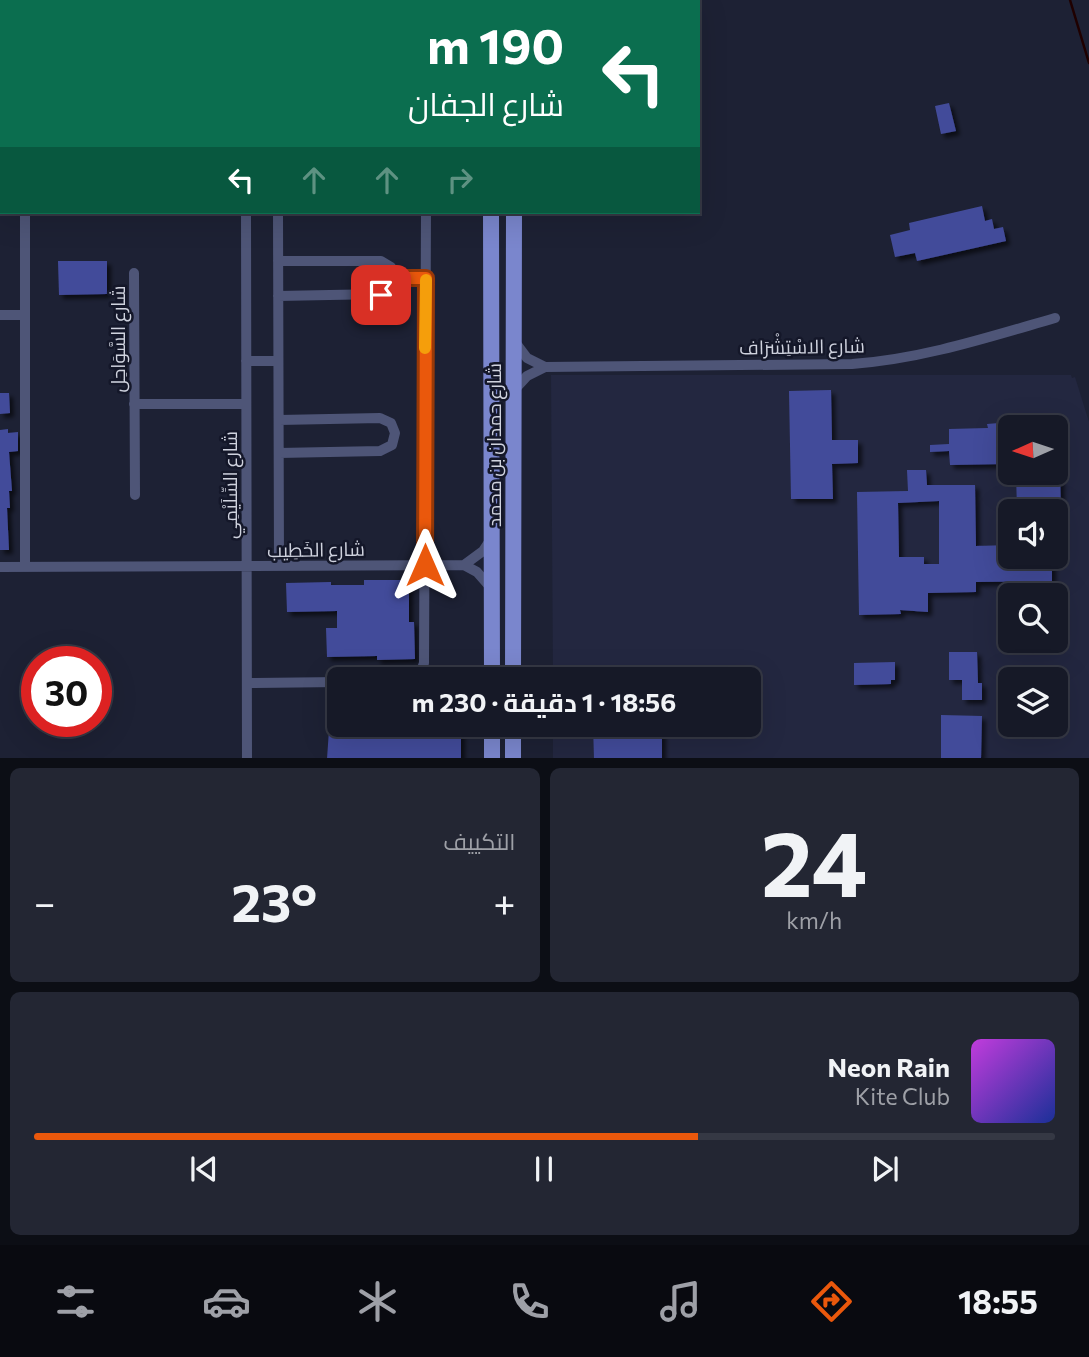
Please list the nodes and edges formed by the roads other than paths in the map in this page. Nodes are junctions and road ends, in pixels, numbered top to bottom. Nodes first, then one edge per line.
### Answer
1 (25, 214) edge
2 (246, 214) edge
3 (278, 214) edge
4 (426, 214) edge
5 (491, 214) edge
6 (514, 214) edge
7 (278, 261) junction
8 (134, 273) dead end
9 (394, 278) junction
10 (426, 278) junction
11 (278, 296) junction
12 (0, 315) edge
13 (25, 315) junction
14 (1055, 317) dead end
15 (514, 342) junction
16 (246, 361) junction
17 (278, 361) junction
18 (545, 367) junction
19 (515, 388) junction
20 (134, 404) junction
21 (246, 404) junction
22 (279, 420) junction
23 (279, 453) junction
24 (135, 495) dead end
25 (492, 538) junction
26 (425, 565) junction
27 (464, 565) junction
28 (279, 566) junction
29 (0, 567) edge
30 (25, 567) junction
31 (246, 567) junction
32 (492, 589) junction
33 (423, 667) edge
34 (492, 667) edge
35 (513, 667) edge
36 (327, 682) edge
37 (247, 683) junction
38 (492, 737) edge
39 (513, 737) edge
40 (247, 758) edge
41 (492, 758) edge
42 (513, 758) edge

1 - 13 street
2 - 16 street, شارع السِّلَيْمِي
3 - 7 street
4 - 10 street
5 - 25 main road, شارع حمدان بن محمد
6 - 15 main road, شارع حمدان بن محمد
7 - 9 street
7 - 11 street
8 - 20 street, شارع السَّوَاحِل
9 - 10 street
9 - 11 street
10 - 26 street
11 - 17 street
12 - 13 street
13 - 30 street
14 - 18 street, شارع الاسْتِشْرَاف
15 - 18 street
15 - 19 main road, شارع حمدان بن محمد
16 - 17 street
16 - 21 street, شارع السِّلَيْمِي
17 - 22 street
18 - 19 street
19 - 35 main road, شارع حمدان بن محمد
20 - 21 street, شارع السَّوَاحِل
20 - 24 street, شارع السَّوَاحِل
21 - 31 street, شارع السِّلَيْمِي
22 - 23 street
22 - 23 street
23 - 28 street
25 - 27 street
25 - 32 main road, شارع حمدان بن محمد
26 - 27 street, شارع الخَطِيب
26 - 28 street, شارع الخَطِيب
26 - 33 street
27 - 32 street
28 - 31 street, شارع الخَطِيب
29 - 30 street, شارع الخَطِيب
30 - 31 street, شارع الخَطِيب
31 - 37 street, شارع السِّلَيْمِي
32 - 34 main road, شارع حمدان بن محمد
36 - 37 street
37 - 40 street, شارع السِّلَيْمِي
38 - 41 main road
39 - 42 main road

